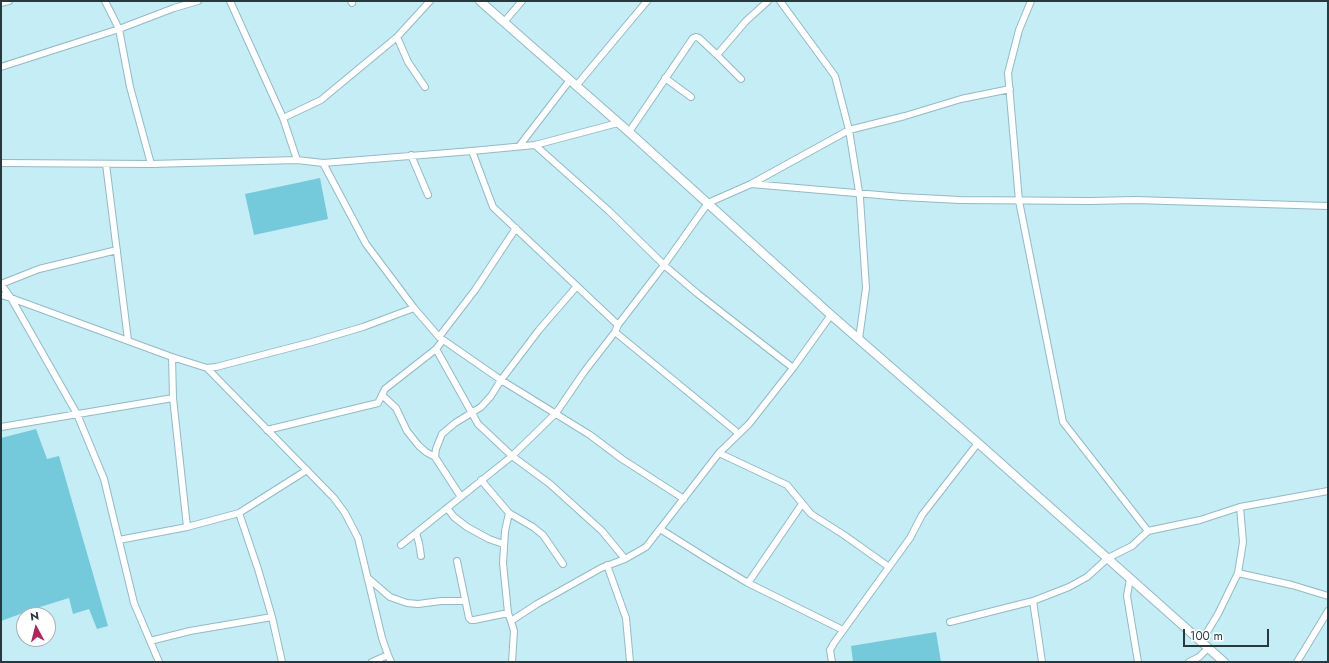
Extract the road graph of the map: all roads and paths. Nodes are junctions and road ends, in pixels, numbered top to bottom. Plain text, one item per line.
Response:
1 (9, 1) edge
2 (105, 1) edge
3 (172, 1) edge
4 (198, 1) edge
5 (230, 1) edge
6 (430, 1) edge
7 (480, 1) edge
8 (522, 1) edge
9 (647, 1) edge
10 (768, 1) edge
11 (780, 1) edge
12 (1030, 1) edge
13 (1, 4) edge
14 (174, 8) junction
15 (504, 22) junction
16 (119, 29) junction
17 (397, 37) junction
18 (717, 55) junction
19 (1, 67) edge
20 (666, 78) junction
21 (741, 79) dead end
22 (573, 83) junction
23 (425, 87) dead end
24 (1010, 88) junction
25 (691, 97) dead end
26 (282, 118) junction
27 (618, 123) junction
28 (849, 130) junction
29 (629, 132) junction
30 (535, 144) junction
31 (520, 145) junction
32 (472, 151) junction
33 (410, 155) junction
34 (297, 160) junction
35 (1, 163) edge
36 (323, 163) junction
37 (106, 164) junction
38 (151, 164) junction
39 (751, 184) junction
40 (859, 193) junction
41 (428, 195) dead end
42 (1020, 201) junction
43 (708, 204) junction
44 (1328, 206) edge
45 (516, 228) junction
46 (117, 250) junction
47 (664, 265) junction
48 (1, 284) edge
49 (577, 286) junction
50 (1, 295) edge
51 (11, 298) junction
52 (414, 308) junction
53 (831, 315) junction
54 (618, 325) junction
55 (615, 332) junction
56 (441, 338) junction
57 (859, 339) junction
58 (128, 340) junction
59 (436, 349) junction
60 (172, 357) junction
61 (207, 368) junction
62 (793, 368) junction
63 (501, 380) junction
64 (382, 395) junction
65 (173, 398) junction
66 (556, 413) junction
67 (77, 414) junction
68 (472, 414) junction
69 (1, 427) edge
70 (268, 430) junction
71 (738, 434) junction
72 (978, 443) junction
73 (719, 453) junction
74 (512, 456) junction
75 (436, 457) junction
76 (307, 470) junction
77 (481, 480) junction
78 (1328, 491) edge
79 (461, 497) junction
80 (684, 499) junction
81 (802, 504) junction
82 (1240, 507) junction
83 (447, 508) junction
84 (239, 513) junction
85 (509, 513) junction
86 (187, 527) junction
87 (660, 529) junction
88 (1148, 532) junction
89 (416, 533) junction
90 (119, 540) junction
91 (504, 544) junction
92 (401, 545) dead end
93 (421, 556) dead end
94 (1108, 558) junction
95 (625, 559) junction
96 (457, 562) dead end
97 (563, 564) dead end
98 (607, 565) junction
99 (889, 567) junction
100 (1238, 572) junction
101 (368, 578) junction
102 (1130, 579) junction
103 (748, 583) junction
104 (1328, 596) edge
105 (465, 601) junction
106 (1033, 601) junction
107 (1328, 611) edge
108 (508, 612) junction
109 (272, 617) junction
110 (511, 621) junction
111 (950, 622) dead end
112 (843, 630) junction
113 (150, 641) junction
114 (1201, 642) junction
115 (1208, 648) junction
116 (388, 655) junction
117 (159, 662) edge
118 (282, 662) edge
119 (372, 662) edge
120 (391, 662) edge
121 (512, 662) edge
122 (630, 662) edge
123 (832, 662) edge
124 (1042, 662) edge
125 (1138, 662) edge
126 (1189, 662) edge
127 (1224, 662) edge
128 (1297, 662) edge

1 - 13 street
2 - 16 street
3 - 14 street
4 - 14 street
5 - 26 street
6 - 17 street
7 - 15 main road
8 - 15 street
9 - 22 street
10 - 18 street
11 - 28 street
12 - 24 street
14 - 16 street
15 - 22 main road
16 - 19 street
16 - 38 street
17 - 23 street
17 - 26 street
18 - 20 street
18 - 21 street
20 - 25 street
20 - 29 street
22 - 27 main road
22 - 31 street
24 - 28 street
24 - 42 street
26 - 34 street
27 - 29 main road
27 - 30 street
28 - 39 street
28 - 40 street
29 - 43 main road
30 - 31 street
30 - 47 street
31 - 32 street
32 - 33 street
32 - 45 street
33 - 36 street
33 - 41 street
34 - 36 street
34 - 38 street
35 - 37 street
36 - 52 street
37 - 38 street
37 - 46 street
39 - 40 street
39 - 43 street
40 - 42 street
40 - 57 street
42 - 44 street
42 - 88 street
43 - 47 street
43 - 53 main road
45 - 49 street
45 - 56 street
46 - 48 street
46 - 58 street
47 - 54 street
47 - 62 street
48 - 51 street
49 - 54 street
49 - 63 street
50 - 51 street
51 - 58 street
51 - 67 street
52 - 56 street
52 - 61 street
53 - 57 main road
53 - 62 street
54 - 55 street
55 - 66 street
55 - 71 street
56 - 59 street
56 - 63 street
57 - 72 main road
58 - 60 street
59 - 64 street
59 - 68 street
60 - 61 street
60 - 65 street
61 - 70 street
62 - 71 street
63 - 66 street
63 - 68 street
64 - 70 street
64 - 75 street
65 - 67 street
65 - 86 street
66 - 74 street
66 - 80 street
67 - 69 street
67 - 90 street
68 - 74 street
68 - 75 street
70 - 76 street
71 - 73 street
72 - 94 main road
72 - 99 street
73 - 80 street
73 - 81 street
74 - 77 street
74 - 95 street
75 - 79 street
76 - 84 street
76 - 101 street
77 - 79 street
77 - 85 street
78 - 82 street
79 - 83 street
80 - 87 street
81 - 99 street
81 - 103 street
82 - 88 street
82 - 100 street
83 - 89 street
83 - 91 street
84 - 86 street
84 - 109 street
85 - 91 street
85 - 97 street
86 - 90 street
87 - 95 street
87 - 103 street
88 - 94 street
89 - 92 street
89 - 93 street
90 - 113 street
91 - 108 street
94 - 102 main road
94 - 106 street
95 - 98 street
96 - 105 street
98 - 110 street
98 - 122 street
99 - 112 street
100 - 104 street
100 - 114 street
101 - 105 street
101 - 116 street
102 - 114 main road
102 - 125 street
103 - 112 street
105 - 108 street
106 - 111 street
106 - 124 street
107 - 128 street
108 - 110 street
109 - 113 street
109 - 118 street
110 - 121 street
112 - 123 street
113 - 117 street
114 - 115 main road
115 - 126 street
115 - 127 main road
116 - 119 street
116 - 120 street

